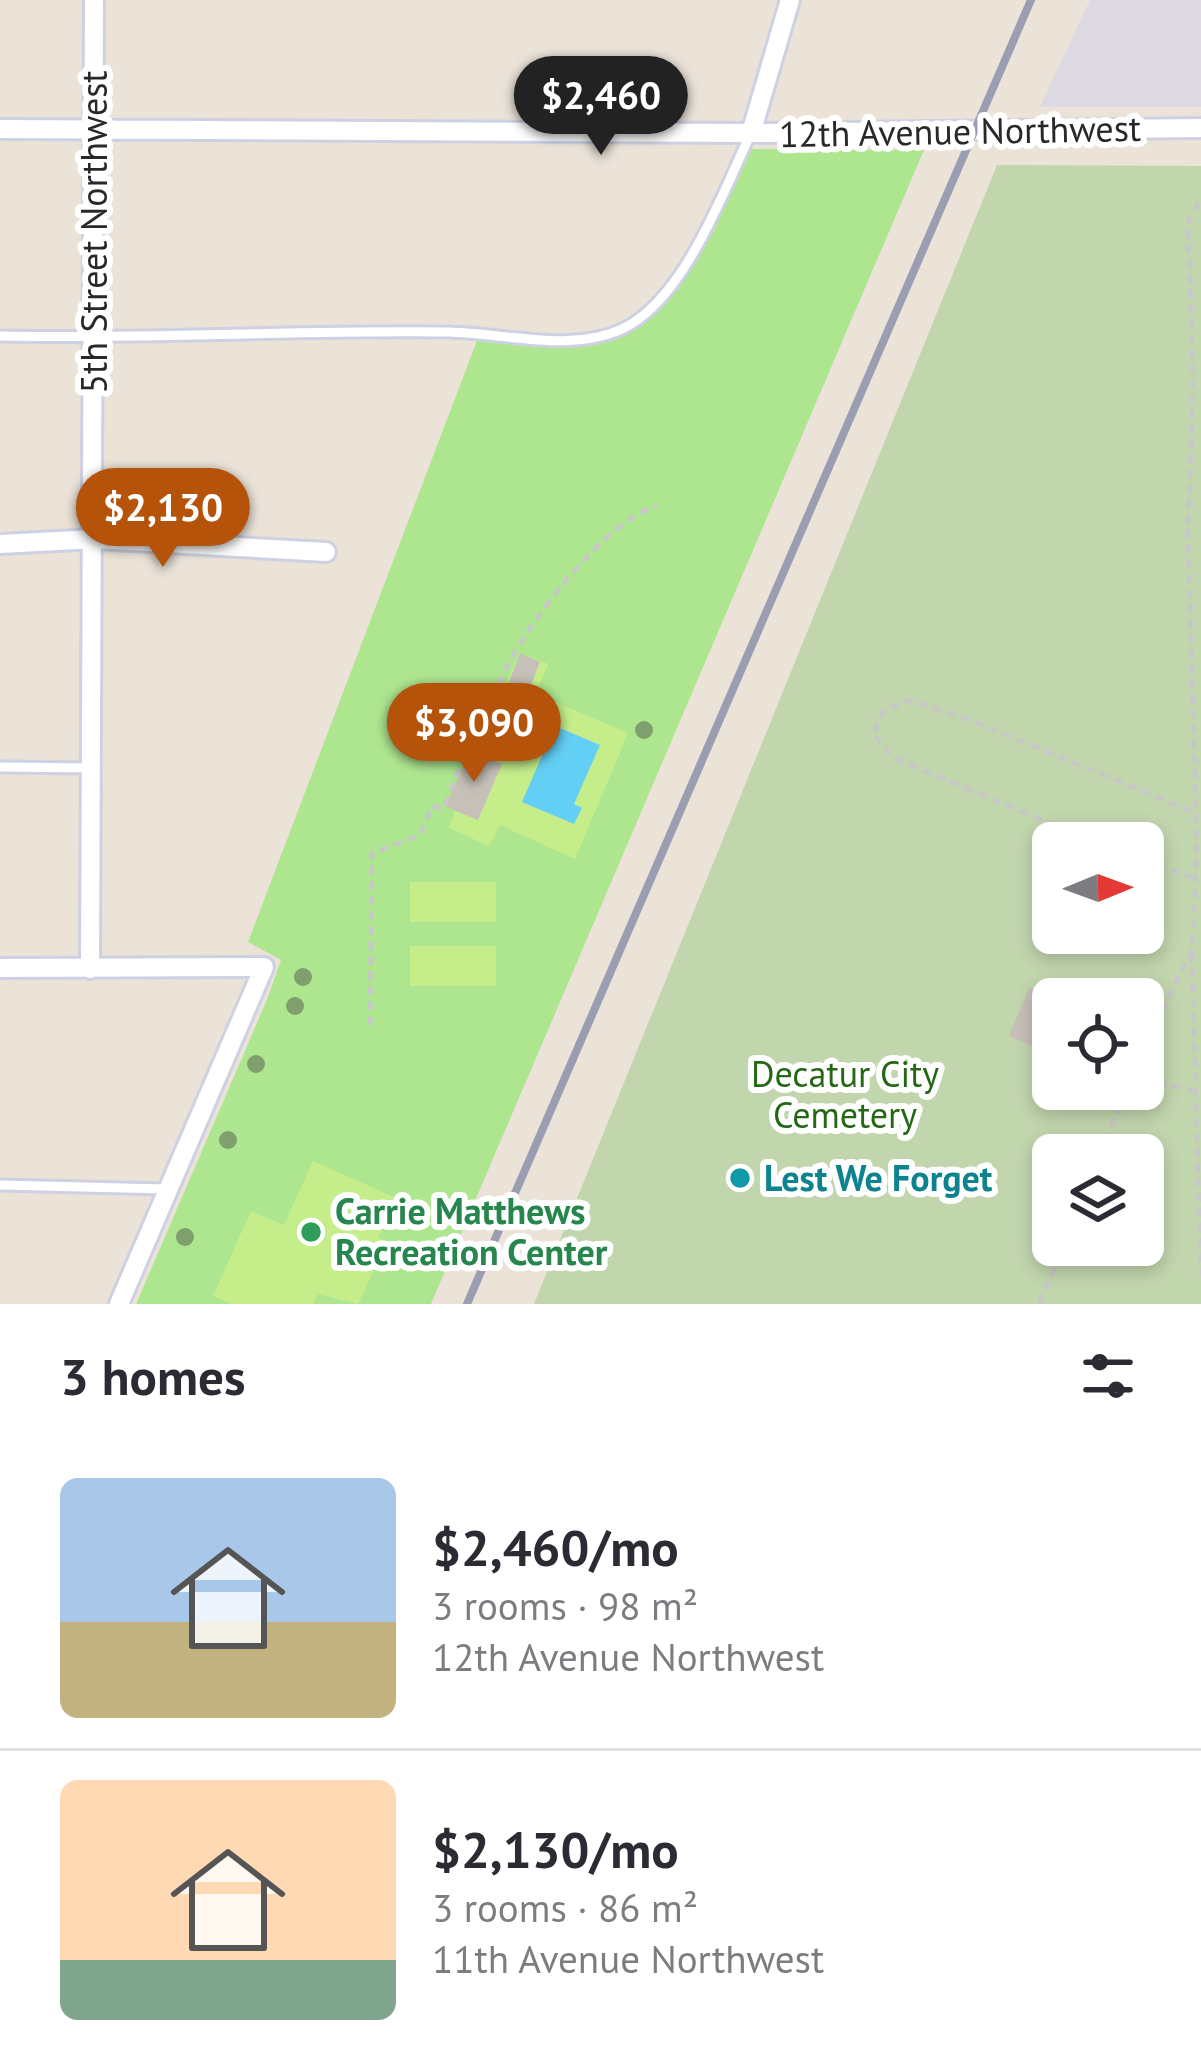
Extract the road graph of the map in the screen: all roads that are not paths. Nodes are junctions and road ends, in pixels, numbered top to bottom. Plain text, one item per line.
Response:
1 (94, 0) edge
2 (790, 0) edge
3 (1201, 128) edge
4 (0, 129) edge
5 (95, 130) junction
6 (751, 133) junction
7 (0, 336) edge
8 (94, 338) junction
9 (95, 539) junction
10 (0, 544) edge
11 (326, 552) dead end
12 (0, 766) edge
13 (94, 768) junction
14 (0, 968) edge
15 (91, 969) junction
16 (0, 1185) edge
17 (165, 1189) junction
18 (119, 1304) edge

1 - 5 street, 5th Street Northwest
2 - 6 street
3 - 6 street, 12th Avenue Northwest
4 - 5 street, 12th Avenue Northwest
5 - 6 street, 12th Avenue Northwest
5 - 8 street, 5th Street Northwest
6 - 8 lane
7 - 8 lane
8 - 9 street, 5th Street Northwest
9 - 10 street
9 - 11 street
9 - 13 street, 5th Street Northwest
12 - 13 lane
13 - 15 street, 5th Street Northwest
14 - 15 street
15 - 17 street
16 - 17 lane
17 - 18 street

